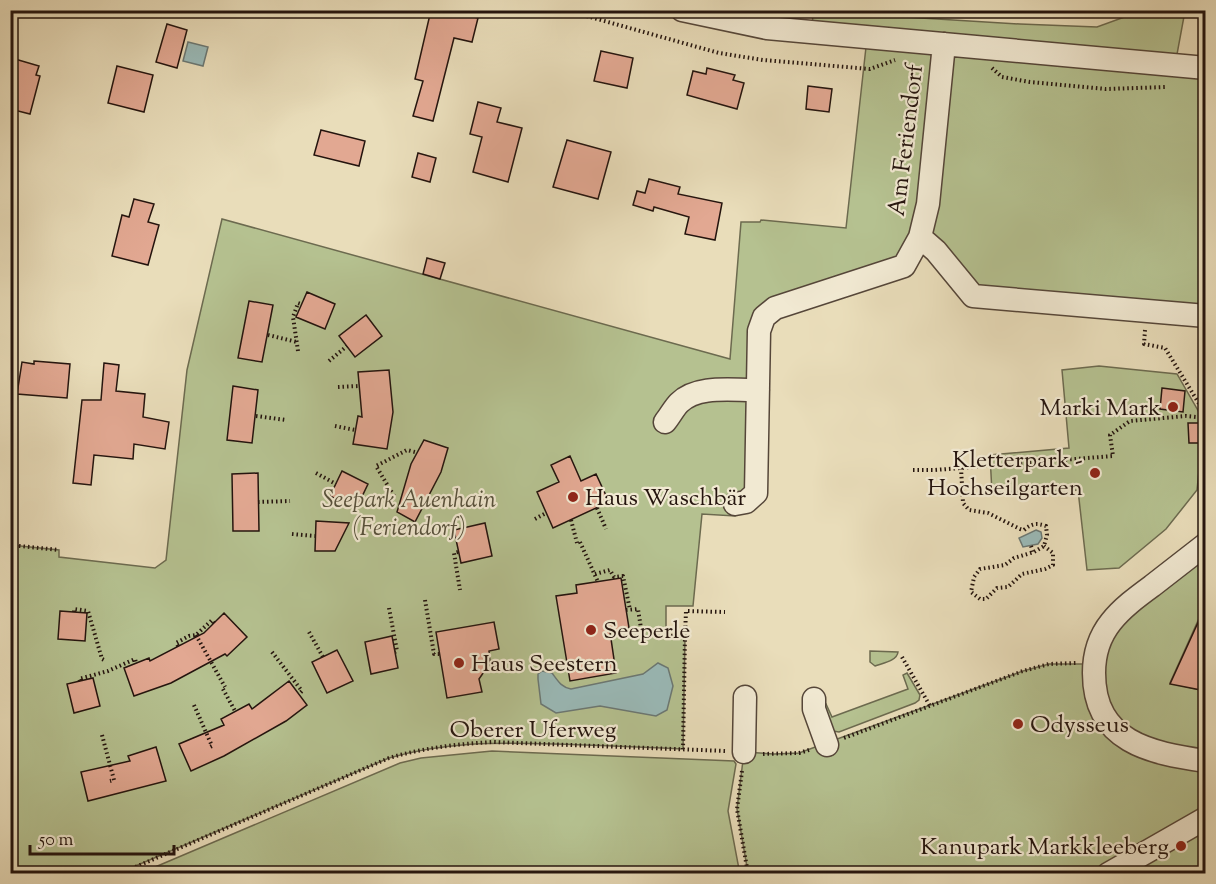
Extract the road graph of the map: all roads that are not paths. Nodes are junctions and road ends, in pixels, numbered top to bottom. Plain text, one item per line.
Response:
1 (682, 10) edge
2 (944, 44) junction
3 (1206, 68) edge
4 (920, 237) junction
5 (1206, 316) edge
6 (758, 390) junction
7 (665, 422) dead end
8 (735, 504) dead end
9 (1206, 544) edge
10 (746, 698) dead end
11 (814, 699) dead end
12 (827, 745) road end
13 (744, 752) road end
14 (1206, 761) edge
15 (1206, 818) edge
16 (1108, 873) edge

1 - 2 street
2 - 3 street
2 - 4 street, Am Feriendorf
4 - 5 street
4 - 6 street, Am Feriendorf
6 - 7 street
6 - 8 street, Am Feriendorf
9 - 14 street
10 - 13 street
11 - 12 street
15 - 16 street

